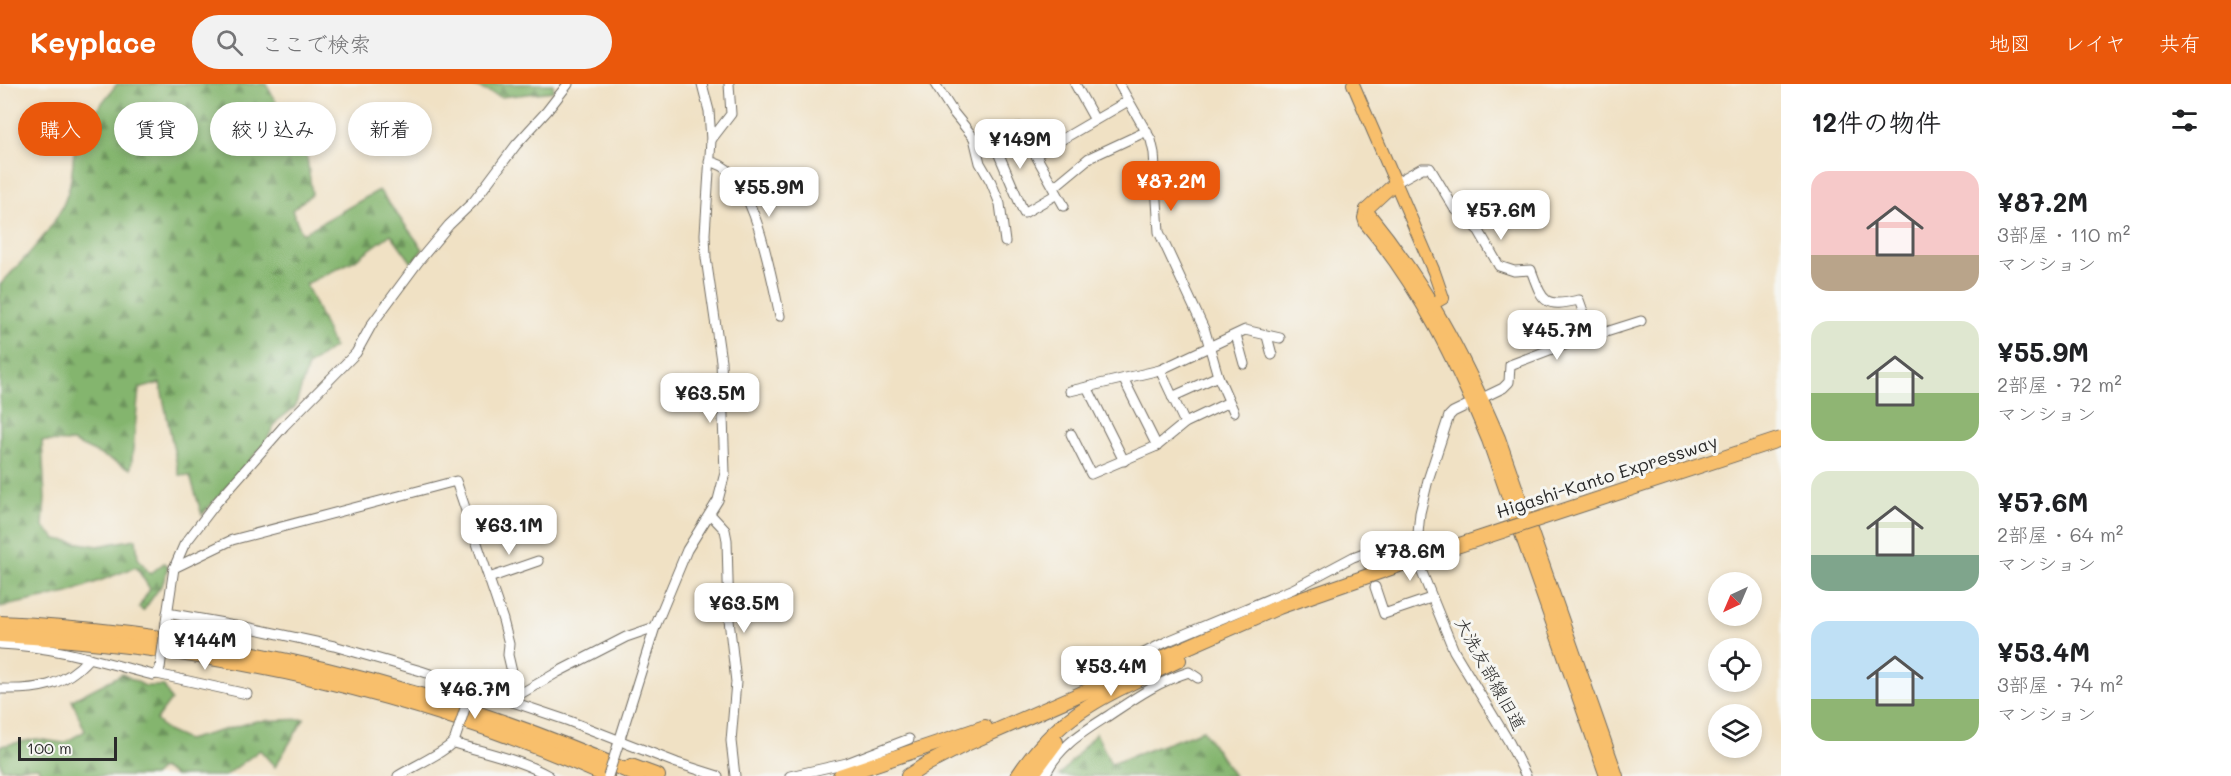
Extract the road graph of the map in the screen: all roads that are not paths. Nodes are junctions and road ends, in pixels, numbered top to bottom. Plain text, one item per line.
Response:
1 (568, 84) edge
2 (702, 84) edge
3 (729, 84) edge
4 (935, 84) edge
5 (1075, 84) edge
6 (1119, 84) edge
7 (1353, 84) edge
8 (1128, 101) junction
9 (1095, 120) junction
10 (1147, 131) junction
11 (711, 140) junction
12 (1037, 154) junction
13 (709, 162) junction
14 (1395, 183) junction
15 (1056, 190) junction
16 (1064, 206) dead end
17 (1366, 210) junction
18 (1005, 242) dead end
19 (1434, 303) junction
20 (780, 316) dead end
21 (1641, 321) dead end
22 (1236, 335) junction
23 (1267, 336) junction
24 (1592, 336) junction
25 (1280, 338) dead end
26 (1209, 348) junction
27 (1272, 355) dead end
28 (1244, 364) dead end
29 (1160, 370) junction
30 (1218, 376) junction
31 (1124, 380) junction
32 (1087, 387) junction
33 (1070, 391) dead end
34 (1172, 397) junction
35 (1477, 400) junction
36 (1229, 402) junction
37 (1234, 412) dead end
38 (1185, 423) junction
39 (1071, 434) dead end
40 (1781, 439) edge
41 (1157, 446) junction
42 (1124, 461) junction
43 (711, 514) junction
44 (1418, 544) junction
45 (538, 561) dead end
46 (174, 568) junction
47 (489, 578) junction
48 (1375, 587) tunnel mouth
49 (1431, 598) junction
50 (167, 618) junction
51 (0, 623) edge
52 (655, 627) junction
53 (0, 634) edge
54 (0, 644) edge
55 (89, 658) junction
56 (1149, 669) junction
57 (159, 671) junction
58 (1083, 673) dead end
59 (1198, 678) dead end
60 (0, 689) edge
61 (470, 691) junction
62 (520, 693) junction
63 (247, 694) dead end
64 (511, 701) junction
65 (474, 724) junction
66 (507, 724) junction
67 (909, 739) dead end
68 (454, 741) junction
69 (619, 742) junction
70 (398, 776) edge
71 (549, 776) edge
72 (591, 776) edge
73 (607, 776) edge
74 (639, 776) edge
75 (658, 776) edge
76 (718, 776) edge
77 (735, 776) edge
78 (790, 776) edge
79 (840, 776) edge
80 (908, 776) edge
81 (1018, 776) edge
82 (1031, 776) edge
83 (1045, 776) edge
84 (1526, 776) edge
85 (1606, 776) edge
86 (1617, 776) edge

1 - 46 street
2 - 11 street
3 - 11 street
4 - 18 street
5 - 9 street
6 - 8 street
7 - 14 main road
8 - 9 street
8 - 10 street
9 - 12 street
10 - 15 street
10 - 26 street
11 - 13 street
12 - 15 street
12 - 15 street
13 - 20 street
13 - 43 street
14 - 17 main road
14 - 19 main road
14 - 24 street
15 - 16 street
17 - 19 main road
17 - 35 main road
19 - 35 main road
21 - 24 street
22 - 23 street
22 - 26 street
22 - 28 street
23 - 25 street
23 - 27 street
24 - 35 street, 大洗友部線旧道
26 - 29 street
26 - 30 street
29 - 31 street
29 - 34 street
30 - 34 street
30 - 36 street
31 - 32 street
31 - 41 street
32 - 33 street
32 - 42 street
34 - 38 street
35 - 44 street, 大洗友部線旧道
35 - 85 main road
35 - 86 main road
36 - 37 street
36 - 38 street
38 - 41 street
39 - 42 street
40 - 56 highway, Higashi-Kanto Expressway, bridge
41 - 42 street
43 - 52 street
43 - 77 street
44 - 49 street, 大洗友部線旧道
44 - 58 street
45 - 47 street
46 - 47 street
46 - 50 street
47 - 62 street
48 - 49 street
49 - 84 street, 大洗友部線旧道
50 - 57 street, bridge
50 - 61 street
51 - 66 highway
52 - 62 street
52 - 69 street
53 - 65 highway
54 - 55 street
55 - 57 street
55 - 60 street
56 - 79 highway
56 - 80 highway
56 - 81 highway
56 - 82 highway
57 - 63 street
59 - 83 street
61 - 64 street
61 - 68 street, bridge
62 - 64 street
64 - 69 street
65 - 72 highway
65 - 73 highway
66 - 74 highway
66 - 75 highway
67 - 78 street
68 - 70 street
68 - 71 street
69 - 73 street, bridge
69 - 76 street

